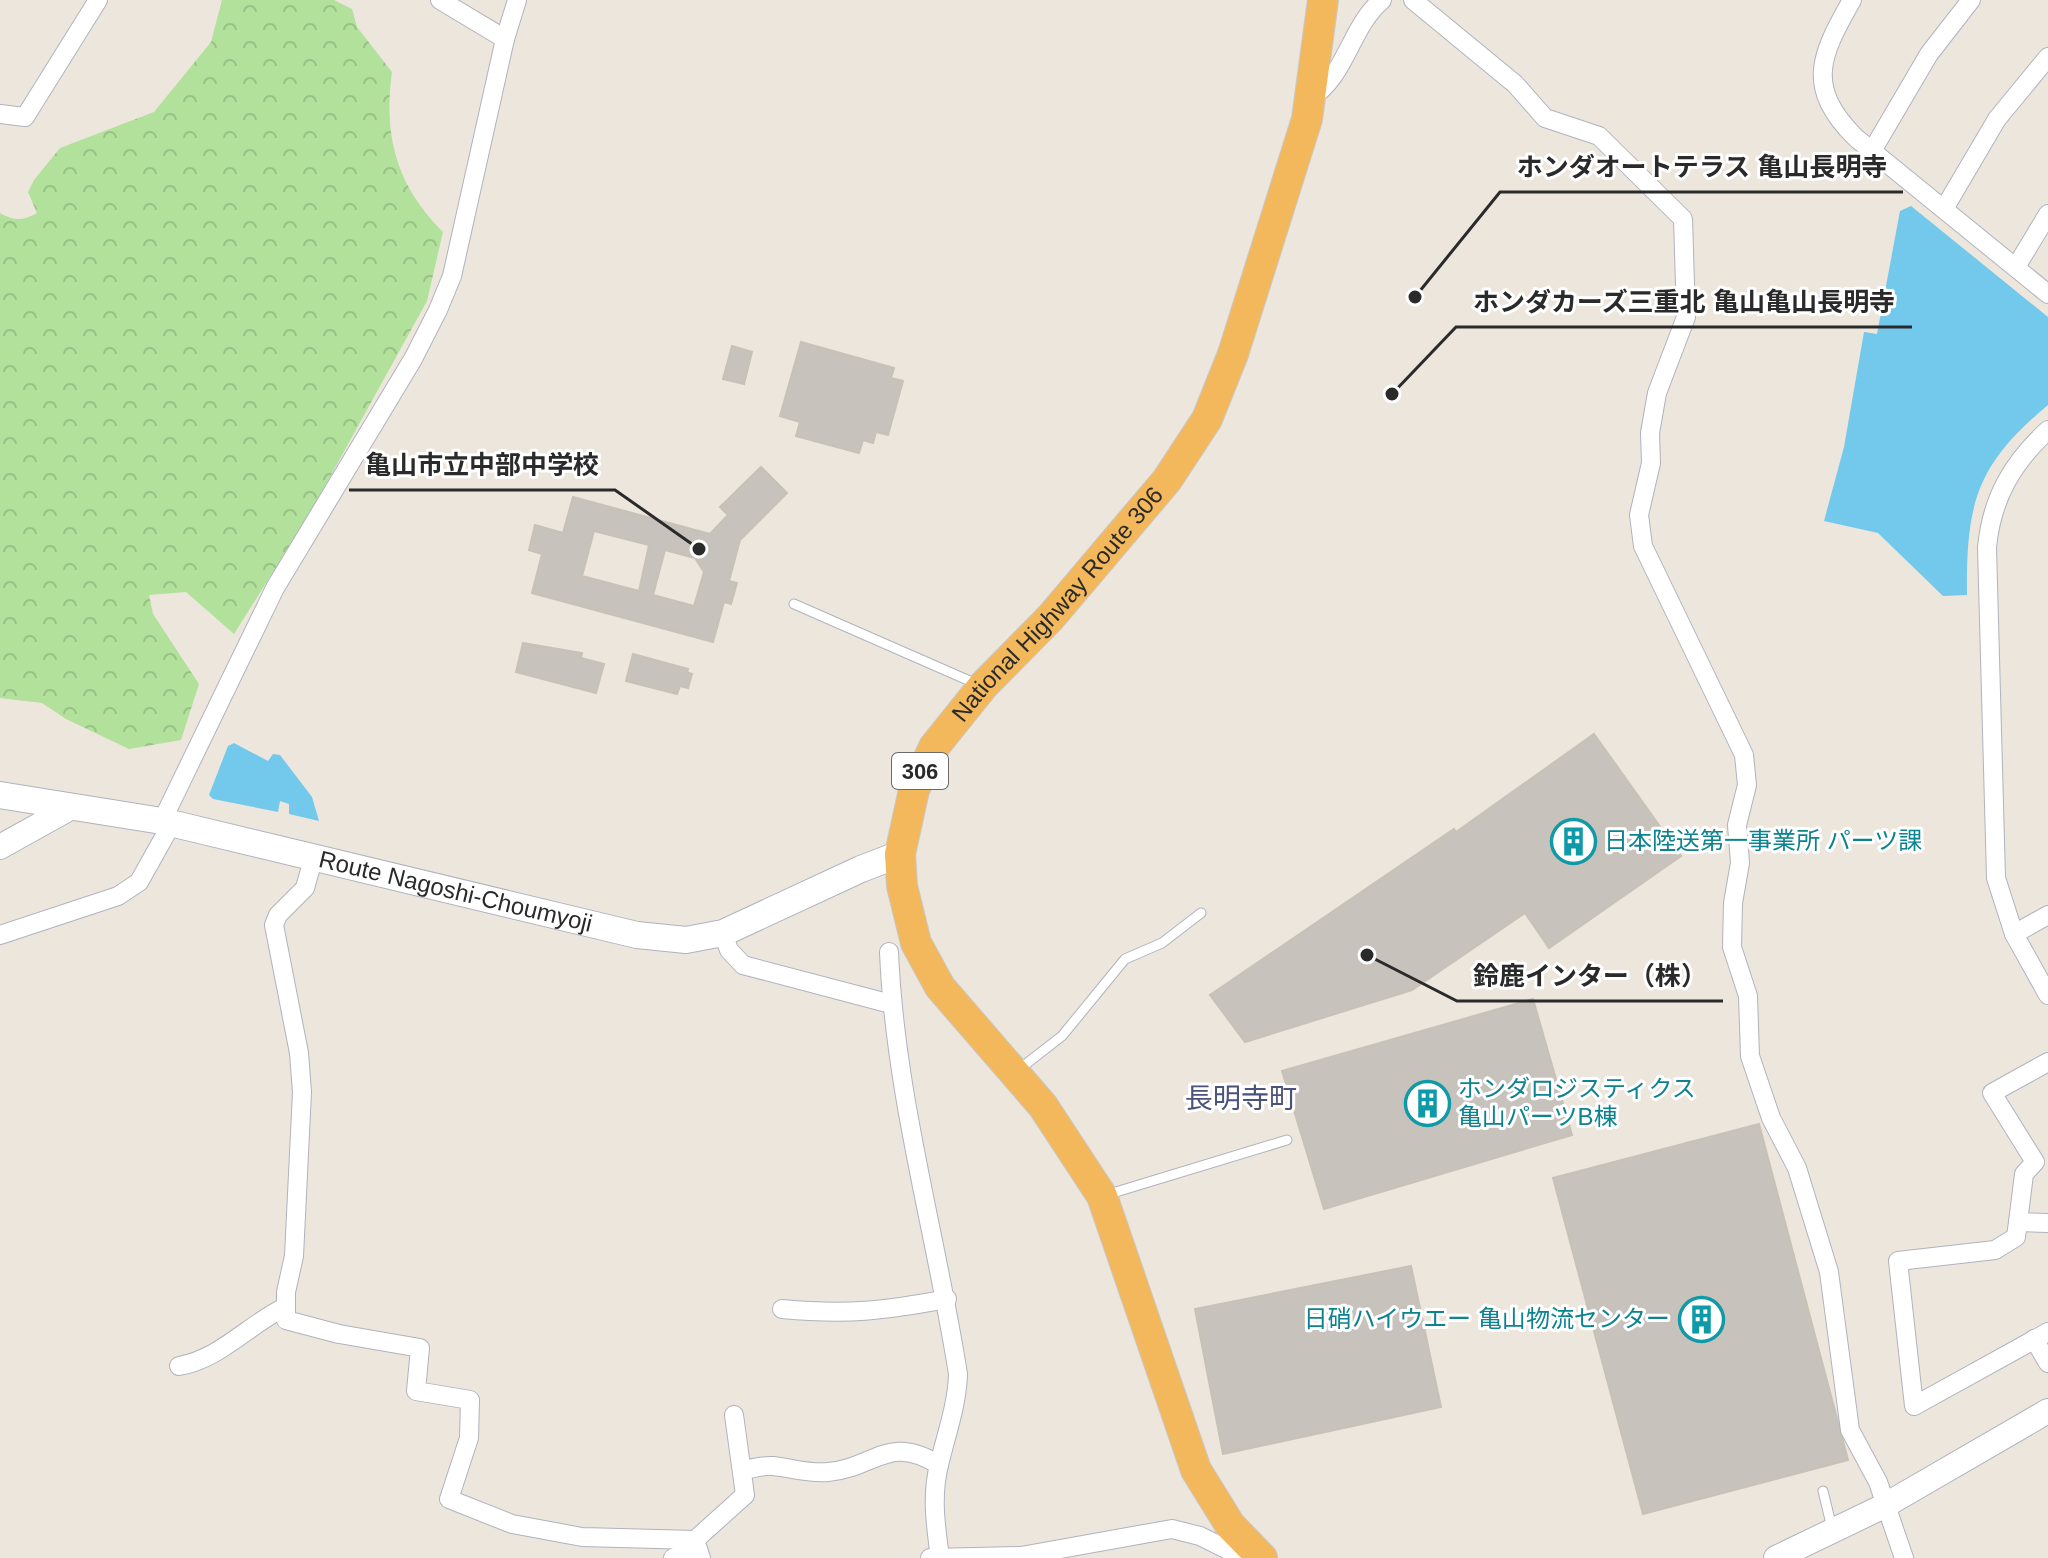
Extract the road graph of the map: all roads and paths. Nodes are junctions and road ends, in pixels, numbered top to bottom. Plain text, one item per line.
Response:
1 (98, 0) edge
2 (440, 0) edge
3 (517, 0) edge
4 (1323, 0) edge
5 (1382, 0) edge
6 (1413, 0) edge
7 (1852, 0) edge
8 (1971, 0) edge
9 (505, 39) junction
10 (2048, 57) edge
11 (1310, 98) junction
12 (0, 114) edge
13 (1872, 151) junction
14 (1944, 209) junction
15 (2048, 214) edge
16 (2016, 267) junction
17 (2048, 294) edge
18 (2048, 430) edge
19 (794, 604) dead end
20 (983, 686) junction
21 (0, 795) edge
22 (70, 808) junction
23 (167, 822) junction
24 (0, 847) edge
25 (900, 854) junction
26 (314, 856) junction
27 (1201, 913) dead end
28 (2048, 915) edge
29 (723, 933) junction
30 (2014, 934) junction
31 (0, 935) edge
32 (889, 952) dead end
33 (2048, 994) edge
34 (891, 1004) junction
35 (2048, 1062) edge
36 (1014, 1072) junction
37 (1287, 1140) dead end
38 (1102, 1196) junction
39 (2018, 1222) junction
40 (2048, 1223) edge
41 (947, 1299) junction
42 (285, 1307) junction
43 (782, 1309) dead end
44 (2041, 1336) edge
45 (2048, 1363) edge
46 (179, 1366) dead end
47 (2048, 1411) edge
48 (734, 1415) dead end
49 (939, 1465) junction
50 (742, 1470) junction
51 (1823, 1491) dead end
52 (1884, 1506) junction
53 (1833, 1531) junction
54 (697, 1549) edge
55 (1256, 1553) edge
56 (936, 1557) edge
57 (673, 1558) edge
58 (1776, 1558) edge
59 (1904, 1558) edge

1 - 12 street
2 - 9 street
3 - 9 street
4 - 11 highway, National Highway Route 306 / 306
5 - 11 street
6 - 52 street
7 - 13 street
8 - 13 street
9 - 23 street
10 - 14 street
11 - 20 highway, National Highway Route 306 / 306
13 - 14 street
14 - 16 street
15 - 16 street
16 - 17 street
18 - 30 street
19 - 20 lane
20 - 25 highway, National Highway Route 306 / 306
21 - 22 main road, Route Nagoshi-Choumyoji
22 - 23 main road, Route Nagoshi-Choumyoji
22 - 24 street
23 - 26 main road, Route Nagoshi-Choumyoji
23 - 31 street
25 - 29 main road, Route Nagoshi-Choumyoji
25 - 36 highway, National Highway Route 306 / 306
26 - 29 main road, Route Nagoshi-Choumyoji
26 - 42 street
27 - 36 lane
28 - 30 street
29 - 34 street
30 - 33 street
32 - 34 street
34 - 41 street
35 - 39 street
36 - 38 highway, National Highway Route 306 / 306
37 - 38 lane
38 - 55 highway, National Highway Route 306 / 306
39 - 40 street
39 - 44 street
41 - 43 street
41 - 49 street
42 - 46 street
42 - 54 street
44 - 45 street
47 - 52 street
48 - 50 street
49 - 50 street
49 - 56 street
50 - 54 street
51 - 53 lane
52 - 53 street
52 - 59 street
53 - 58 street
54 - 57 street
55 - 56 street

